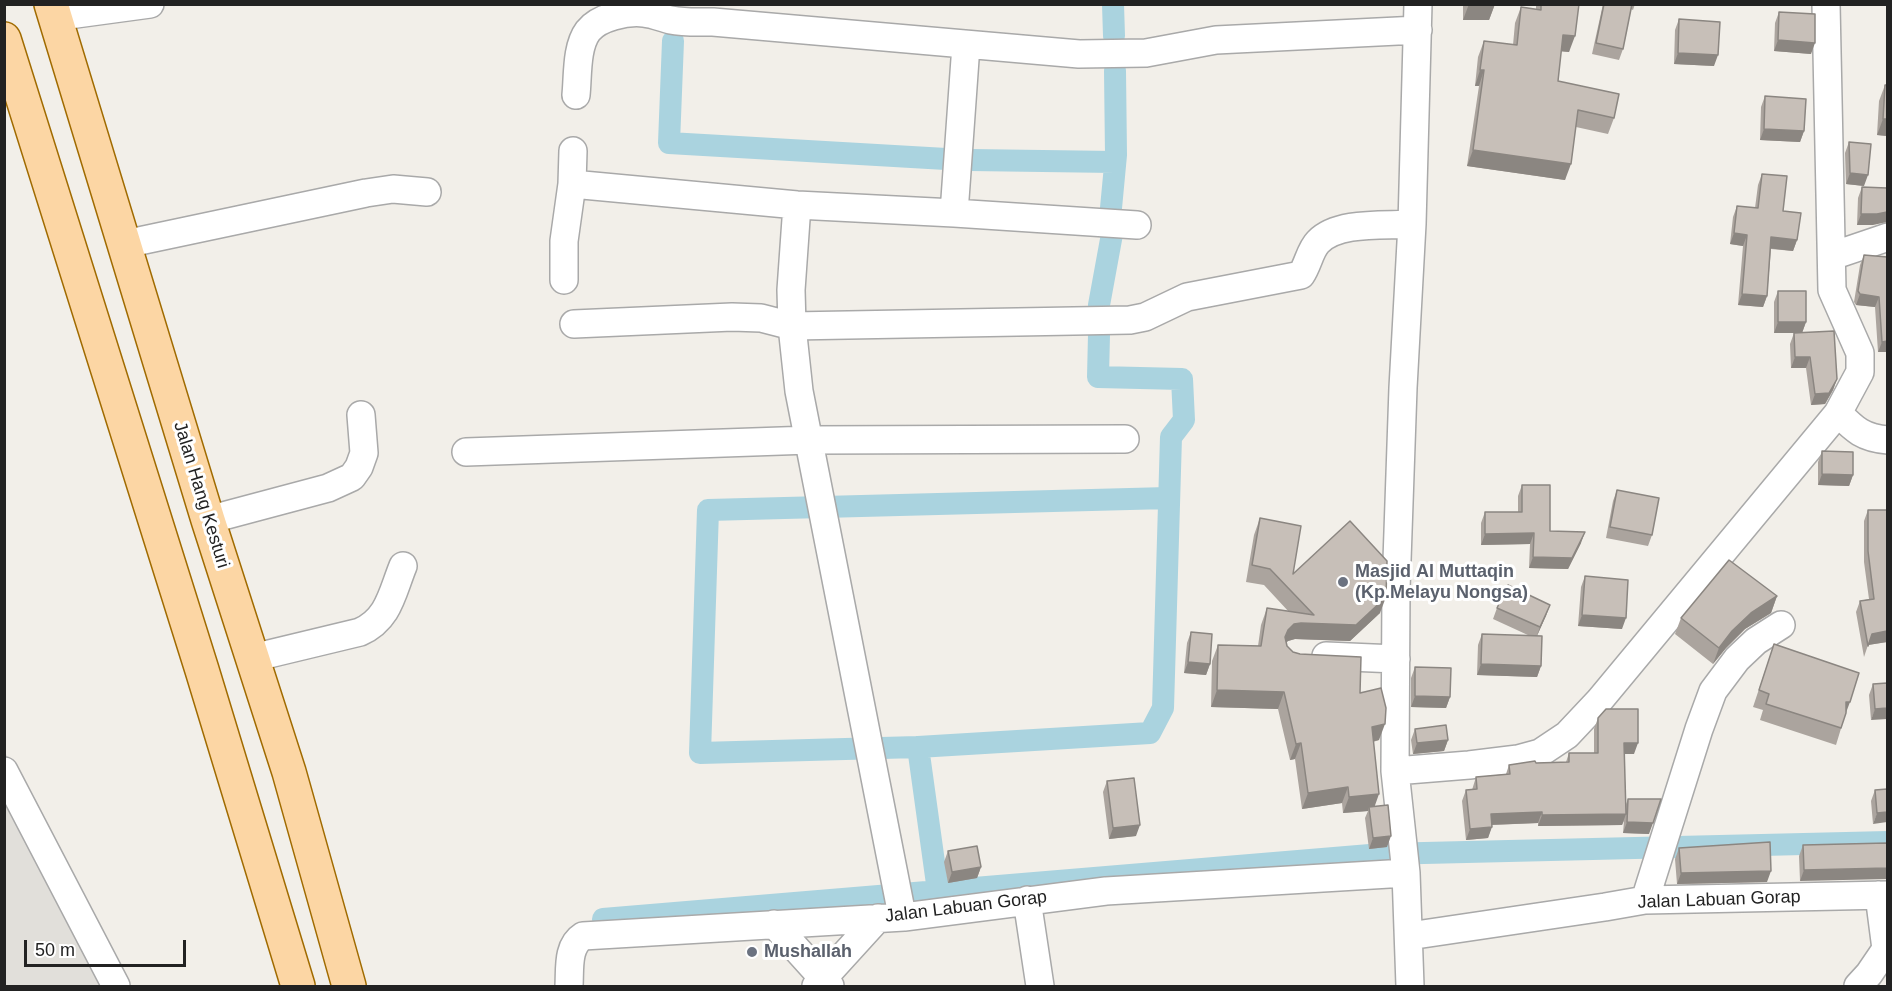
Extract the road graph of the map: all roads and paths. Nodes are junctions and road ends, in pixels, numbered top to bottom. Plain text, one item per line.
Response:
1 (150, 4) edge
2 (1827, 4) edge
3 (52, 11) edge
4 (1418, 17) edge
5 (4, 39) edge
6 (966, 45) junction
7 (576, 95) dead end
8 (573, 151) dead end
9 (572, 184) junction
10 (427, 192) dead end
11 (797, 205) junction
12 (954, 213) junction
13 (1412, 224) junction
14 (1137, 225) dead end
15 (1887, 237) edge
16 (125, 244) junction
17 (1832, 256) junction
18 (564, 280) dead end
19 (574, 324) dead end
20 (792, 326) junction
21 (1838, 413) junction
22 (361, 416) dead end
23 (1125, 439) dead end
24 (810, 440) junction
25 (1887, 440) edge
26 (466, 452) dead end
27 (208, 520) junction
28 (403, 566) dead end
29 (1781, 625) dead end
30 (1306, 655) edge
31 (252, 658) junction
32 (1396, 659) junction
33 (4, 771) edge
34 (1395, 771) junction
35 (1405, 868) junction
36 (1883, 895) edge
37 (1027, 900) junction
38 (1645, 900) junction
39 (894, 905) junction
40 (774, 924) junction
41 (1409, 936) junction
42 (1887, 950) edge
43 (823, 984) edge
44 (116, 987) edge
45 (298, 987) edge
46 (349, 987) edge
47 (568, 987) edge
48 (1040, 987) edge
49 (1410, 987) edge
50 (1858, 987) edge

1 - 3 street
2 - 17 street
3 - 16 main road, Jalan Hang Kesturi
4 - 6 street
4 - 13 street
5 - 45 main road
6 - 7 street
6 - 12 street
8 - 9 street
9 - 11 street
9 - 18 street
10 - 16 street
11 - 12 street
11 - 20 street
12 - 14 street
13 - 20 street
13 - 32 street
15 - 17 street
16 - 27 main road, Jalan Hang Kesturi
17 - 21 street
19 - 20 street
20 - 24 street
21 - 25 street
21 - 34 street
22 - 27 street
23 - 24 street
24 - 26 street
24 - 39 street
27 - 31 main road, Jalan Hang Kesturi
28 - 31 street
29 - 38 street
30 - 32 street
31 - 46 main road, Jalan Hang Kesturi
32 - 34 street
33 - 44 street
34 - 35 street
35 - 37 street, Jalan Labuan Gorap
35 - 41 street
36 - 38 street, Jalan Labuan Gorap
36 - 42 street
37 - 39 street, Jalan Labuan Gorap
37 - 48 street
38 - 41 street, Jalan Labuan Gorap
39 - 40 street, Jalan Labuan Gorap
39 - 43 street
40 - 43 street
40 - 47 street, Jalan Labuan Gorap
41 - 49 street
42 - 50 street

